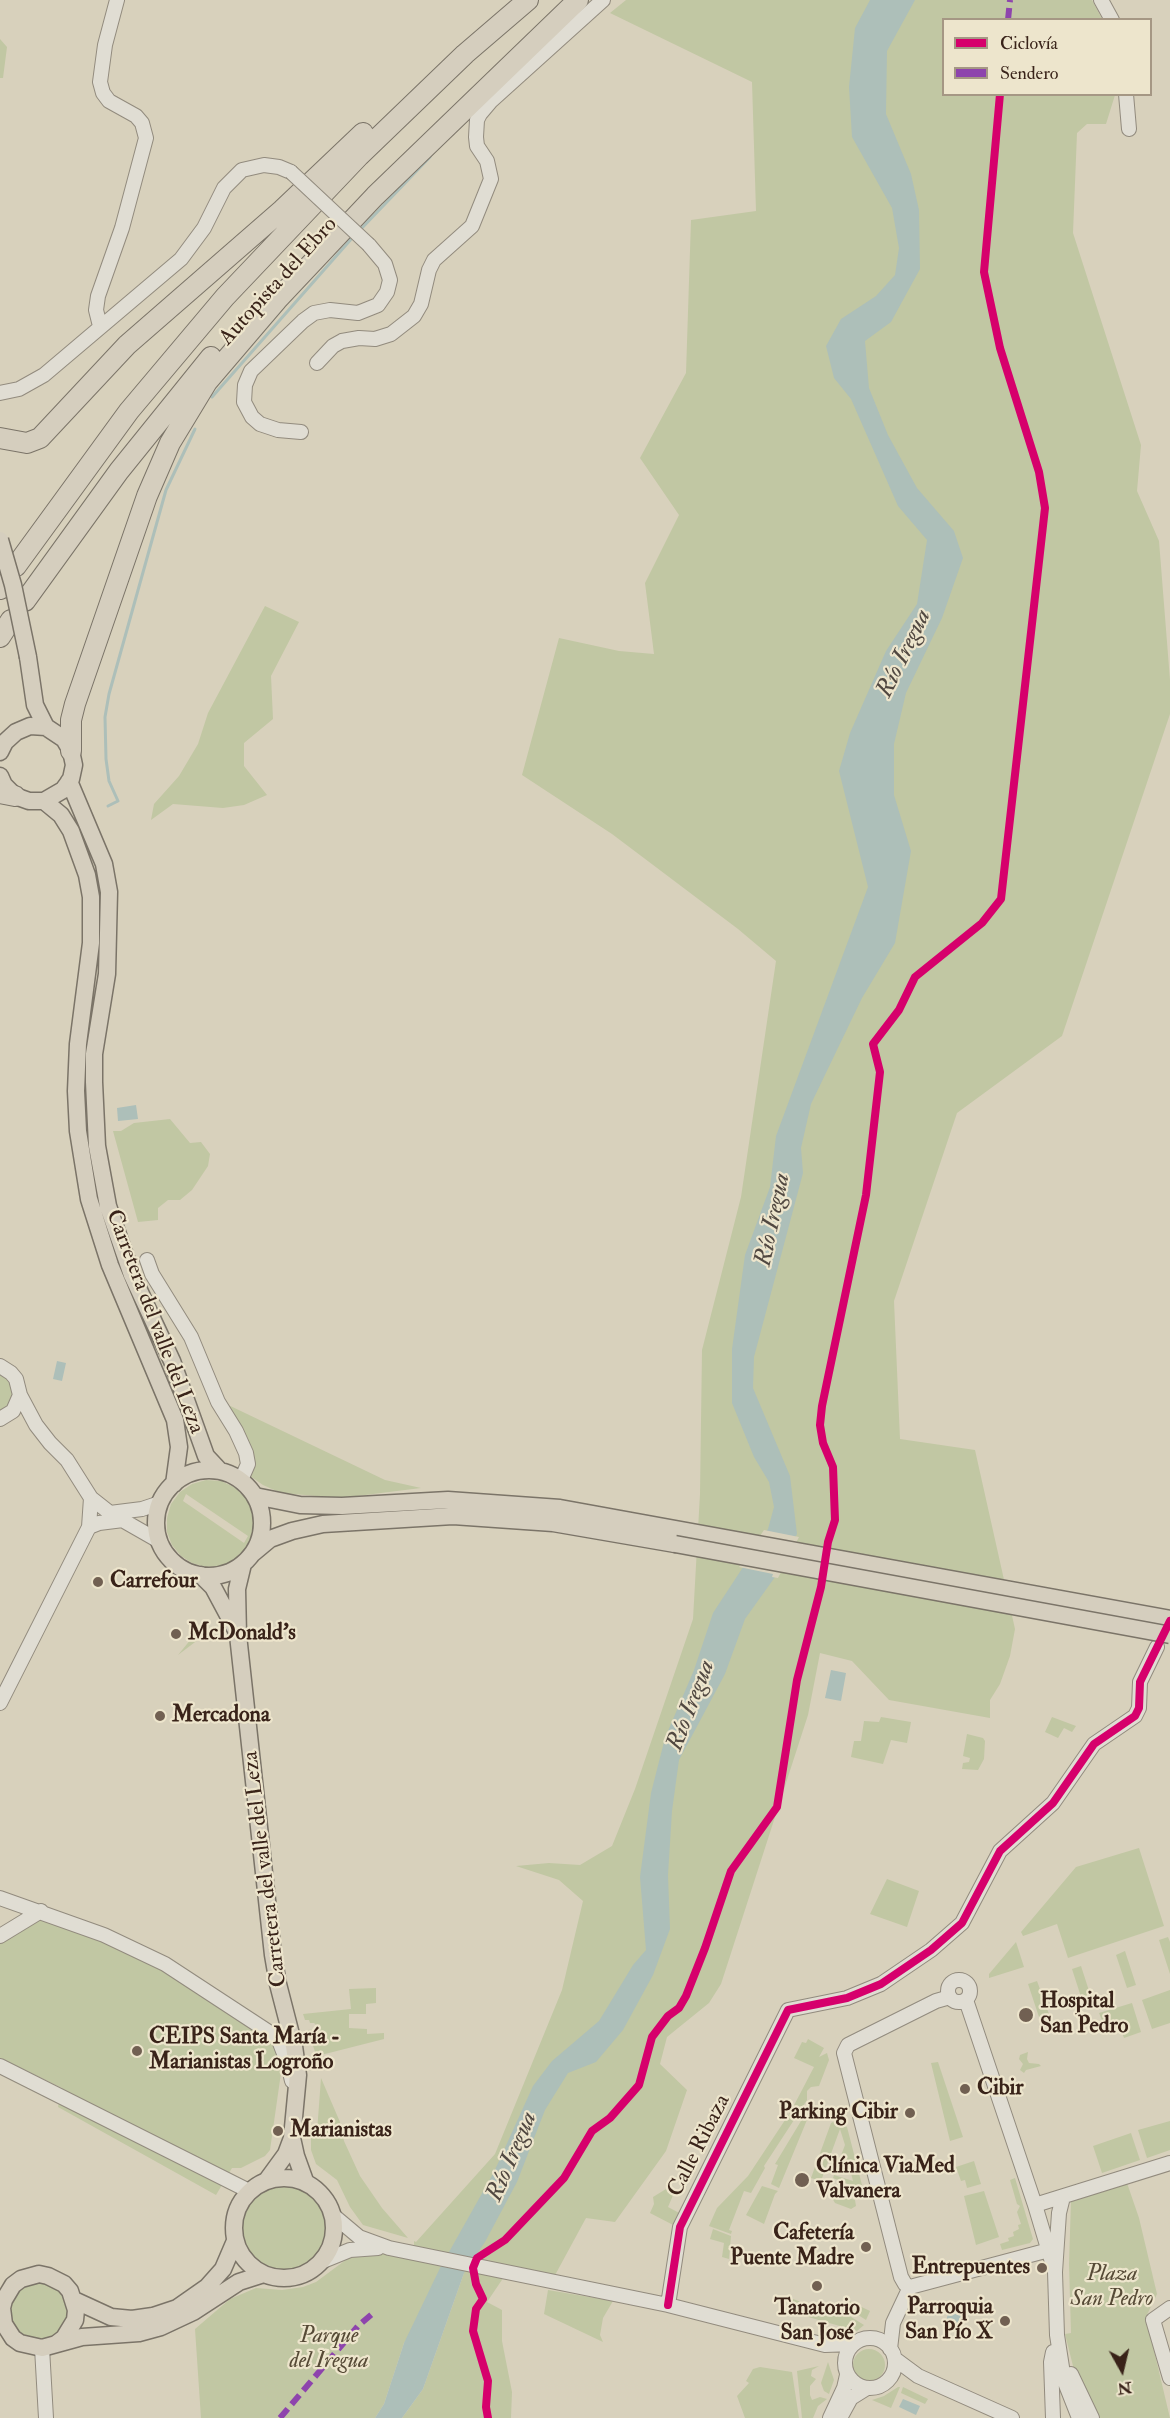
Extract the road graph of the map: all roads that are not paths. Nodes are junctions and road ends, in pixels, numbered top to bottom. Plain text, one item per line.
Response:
1 (117, 0) edge
2 (527, 0) edge
3 (572, 0) edge
4 (578, 0) edge
5 (603, 0) edge
6 (1101, 0) edge
7 (1111, 18) edge
8 (1126, 96) edge
9 (1130, 129) dead end
10 (100, 326) junction
11 (317, 363) dead end
12 (0, 393) edge
13 (301, 432) dead end
14 (0, 438) edge
15 (0, 540) edge
16 (16, 566) dead end
17 (25, 601) dead end
18 (11, 620) dead end
19 (0, 637) edge
20 (35, 705) junction
21 (27, 727) junction
22 (46, 727) junction
23 (72, 751) junction
24 (0, 752) edge
25 (0, 776) edge
26 (69, 782) junction
27 (8, 794) edge
28 (44, 801) junction
29 (147, 1260) dead end
30 (0, 1366) edge
31 (20, 1395) junction
32 (28, 1413) junction
33 (4, 1416) edge
34 (220, 1471) junction
35 (241, 1480) junction
36 (174, 1484) junction
37 (255, 1496) junction
38 (91, 1498) junction
39 (160, 1503) junction
40 (110, 1513) junction
41 (123, 1520) junction
42 (89, 1527) junction
43 (676, 1536) junction
44 (159, 1541) junction
45 (248, 1559) junction
46 (201, 1575) junction
47 (1170, 1619) edge
48 (238, 1635) junction
49 (1170, 1635) edge
50 (1156, 1649) dead end
51 (0, 1703) edge
52 (0, 1898) edge
53 (40, 1911) junction
54 (0, 1936) edge
55 (950, 1997) junction
56 (966, 2000) junction
57 (0, 2066) edge
58 (297, 2104) junction
59 (292, 2138) junction
60 (1170, 2163) edge
61 (267, 2180) junction
62 (305, 2181) junction
63 (249, 2191) junction
64 (1063, 2197) junction
65 (1035, 2205) junction
66 (334, 2216) junction
67 (1058, 2225) junction
68 (235, 2241) junction
69 (1053, 2246) junction
70 (389, 2248) junction
71 (323, 2261) junction
72 (264, 2274) junction
73 (910, 2287) junction
74 (4, 2294) edge
75 (74, 2300) junction
76 (668, 2305) junction
77 (1170, 2308) edge
78 (893, 2323) junction
79 (1056, 2335) junction
80 (875, 2339) junction
81 (0, 2341) edge
82 (20, 2343) junction
83 (853, 2344) junction
84 (825, 2345) junction
85 (49, 2346) junction
86 (892, 2354) junction
87 (846, 2368) junction
88 (918, 2376) junction
89 (891, 2377) junction
90 (1170, 2378) edge
91 (867, 2388) junction
92 (46, 2418) edge
93 (830, 2418) edge
94 (840, 2418) edge
95 (1012, 2418) edge
96 (1054, 2418) edge
97 (1080, 2418) edge
98 (1092, 2418) edge

1 - 10 street
2 - 14 highway
2 - 16 highway, Autopista del Ebro
3 - 17 highway, Autopista del Ebro
4 - 23 highway
5 - 11 street
6 - 7 street
8 - 9 street
10 - 12 street
10 - 13 street, bridge
15 - 20 main road, bridge
18 - 19 highway
20 - 21 main road
20 - 22 main road
21 - 22 main road
21 - 24 main road
22 - 23 main road
23 - 26 main road
25 - 27 main road
26 - 28 main road
26 - 34 main road, Carretera del valle del Leza
27 - 28 main road
28 - 36 main road, Carretera del valle del Leza
29 - 35 street
30 - 31 street
31 - 32 street
31 - 33 street
32 - 33 street
32 - 38 street
34 - 35 main road
34 - 36 main road
35 - 37 main road
36 - 39 main road
37 - 43 main road
37 - 45 main road
38 - 40 street
38 - 42 street
39 - 40 street
39 - 44 main road
40 - 41 street
41 - 42 street
41 - 44 street
42 - 51 street
43 - 45 main road
43 - 47 main road
43 - 49 main road, bridge
44 - 46 main road
45 - 46 main road
45 - 48 main road, Carretera del valle del Leza
46 - 48 main road, Carretera del valle del Leza
48 - 58 main road, Carretera del valle del Leza
50 - 76 street, Calle Ribaza
52 - 53 street
53 - 54 street
53 - 58 street
55 - 56 street
55 - 56 street
55 - 73 street
56 - 65 street
57 - 63 street
58 - 59 main road, Carretera del valle del Leza
59 - 61 main road, Carretera del valle del Leza
59 - 62 main road, Carretera del valle del Leza
60 - 64 street
61 - 62 main road
61 - 63 main road
62 - 66 main road
63 - 68 main road
64 - 65 street
64 - 67 street
65 - 67 street
65 - 69 street
66 - 70 street
66 - 71 main road
67 - 69 street
68 - 72 main road
68 - 75 main road
69 - 73 street
69 - 79 street
70 - 71 street
70 - 76 street
71 - 72 main road
72 - 85 main road
73 - 78 street
74 - 75 main road
74 - 82 main road
75 - 85 main road
76 - 84 street
77 - 90 street
78 - 80 street
78 - 86 street
79 - 96 street
79 - 97 street
79 - 98 street
80 - 83 street
80 - 86 street
81 - 82 main road
82 - 85 main road
83 - 84 street
83 - 87 street
84 - 87 street
85 - 92 street
86 - 88 street
86 - 89 street
87 - 91 street
87 - 93 street
88 - 89 street
88 - 95 street
89 - 91 street
91 - 94 street
96 - 97 street

